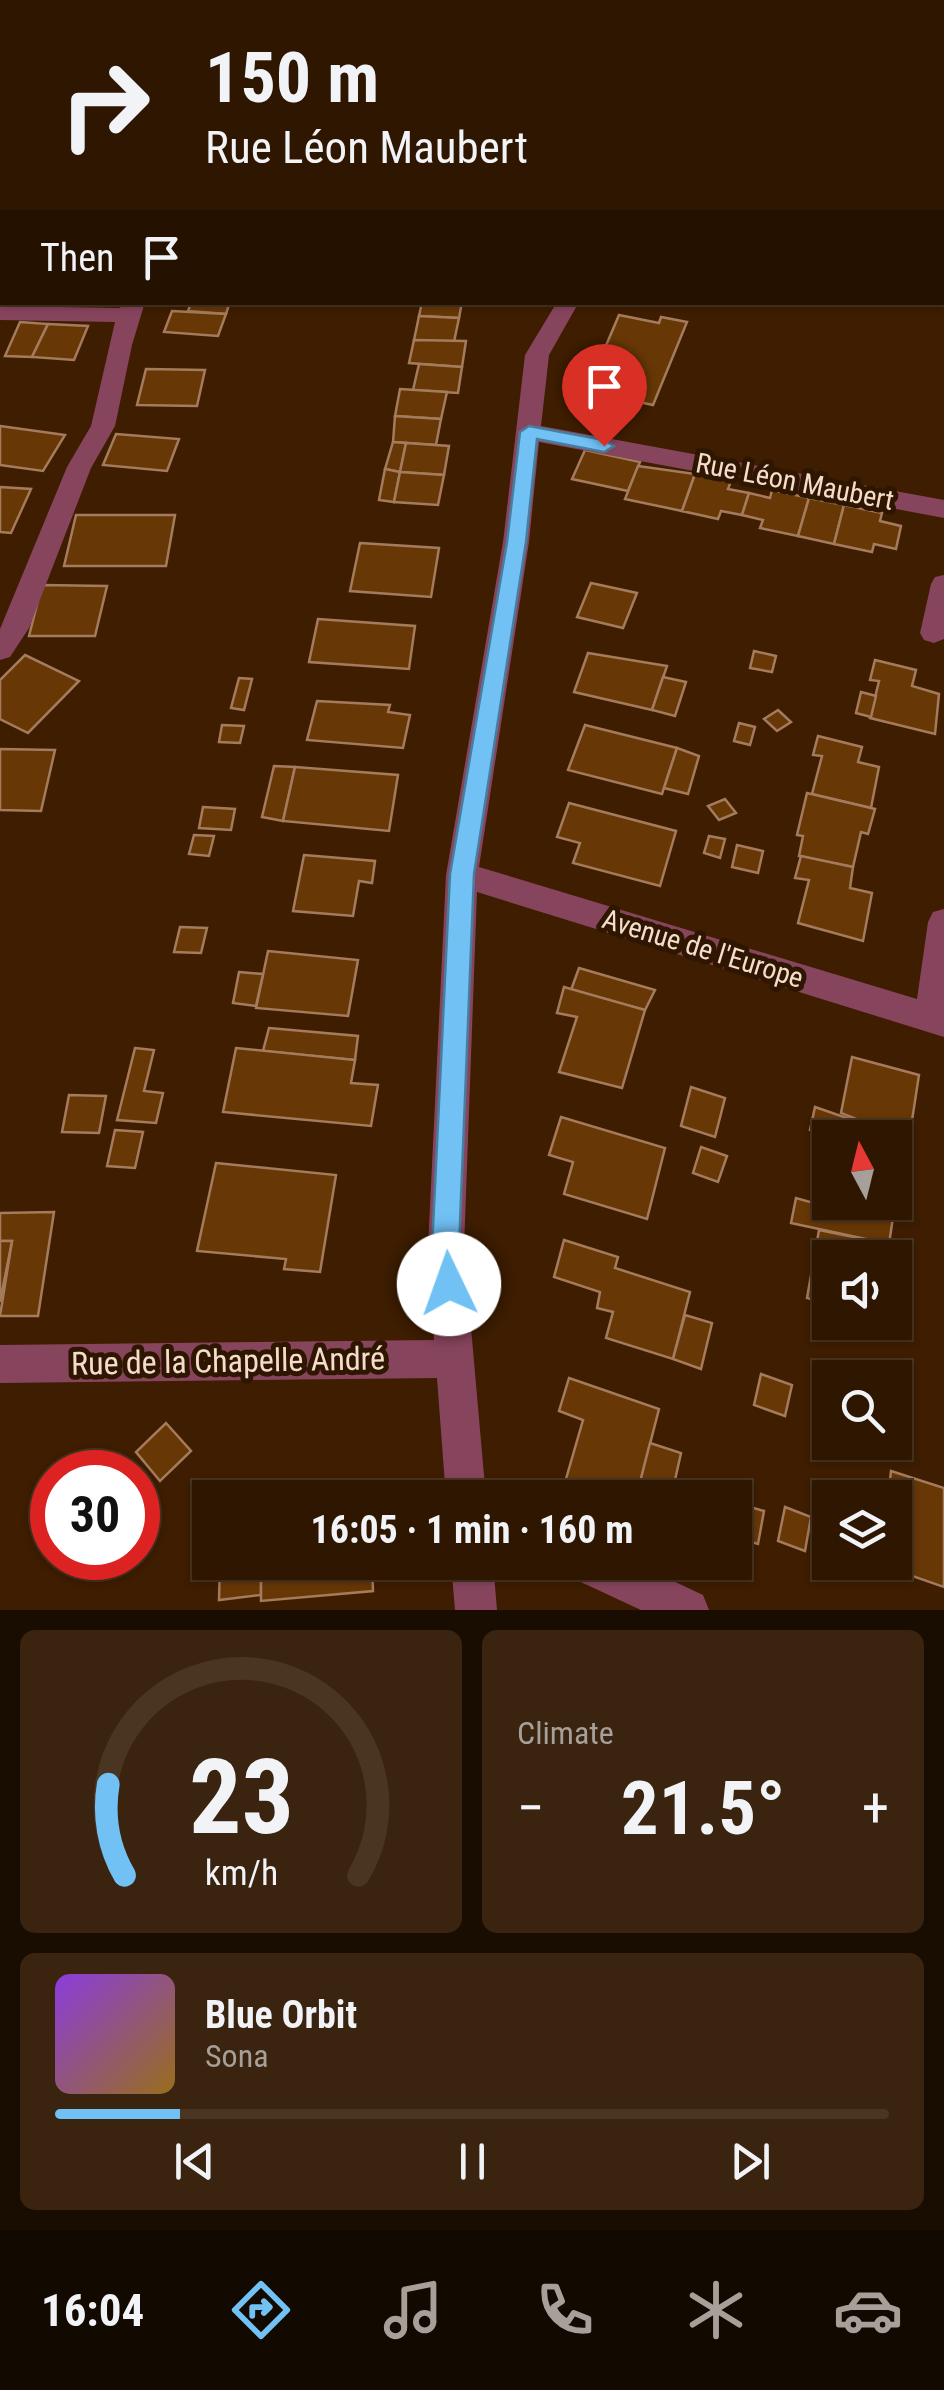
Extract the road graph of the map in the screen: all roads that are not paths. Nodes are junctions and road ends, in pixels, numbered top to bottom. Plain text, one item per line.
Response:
1 (566, 305) edge
2 (131, 309) edge
3 (0, 313) edge
4 (529, 432) junction
5 (944, 509) edge
6 (944, 584) edge
7 (934, 633) dead end
8 (0, 650) edge
9 (462, 874) junction
10 (944, 922) edge
11 (937, 1020) edge
12 (456, 1358) junction
13 (0, 1364) edge
14 (465, 1480) edge
15 (474, 1580) edge
16 (624, 1580) edge
17 (476, 1610) edge
18 (688, 1610) edge

1 - 4 street
2 - 3 street
2 - 8 street
4 - 5 street, Rue Léon Maubert
4 - 9 street
6 - 7 street
9 - 11 street, Avenue de l'Europe
9 - 12 street
10 - 11 street
12 - 13 street, Rue de la Chapelle André
12 - 14 street
15 - 17 street
16 - 18 street

